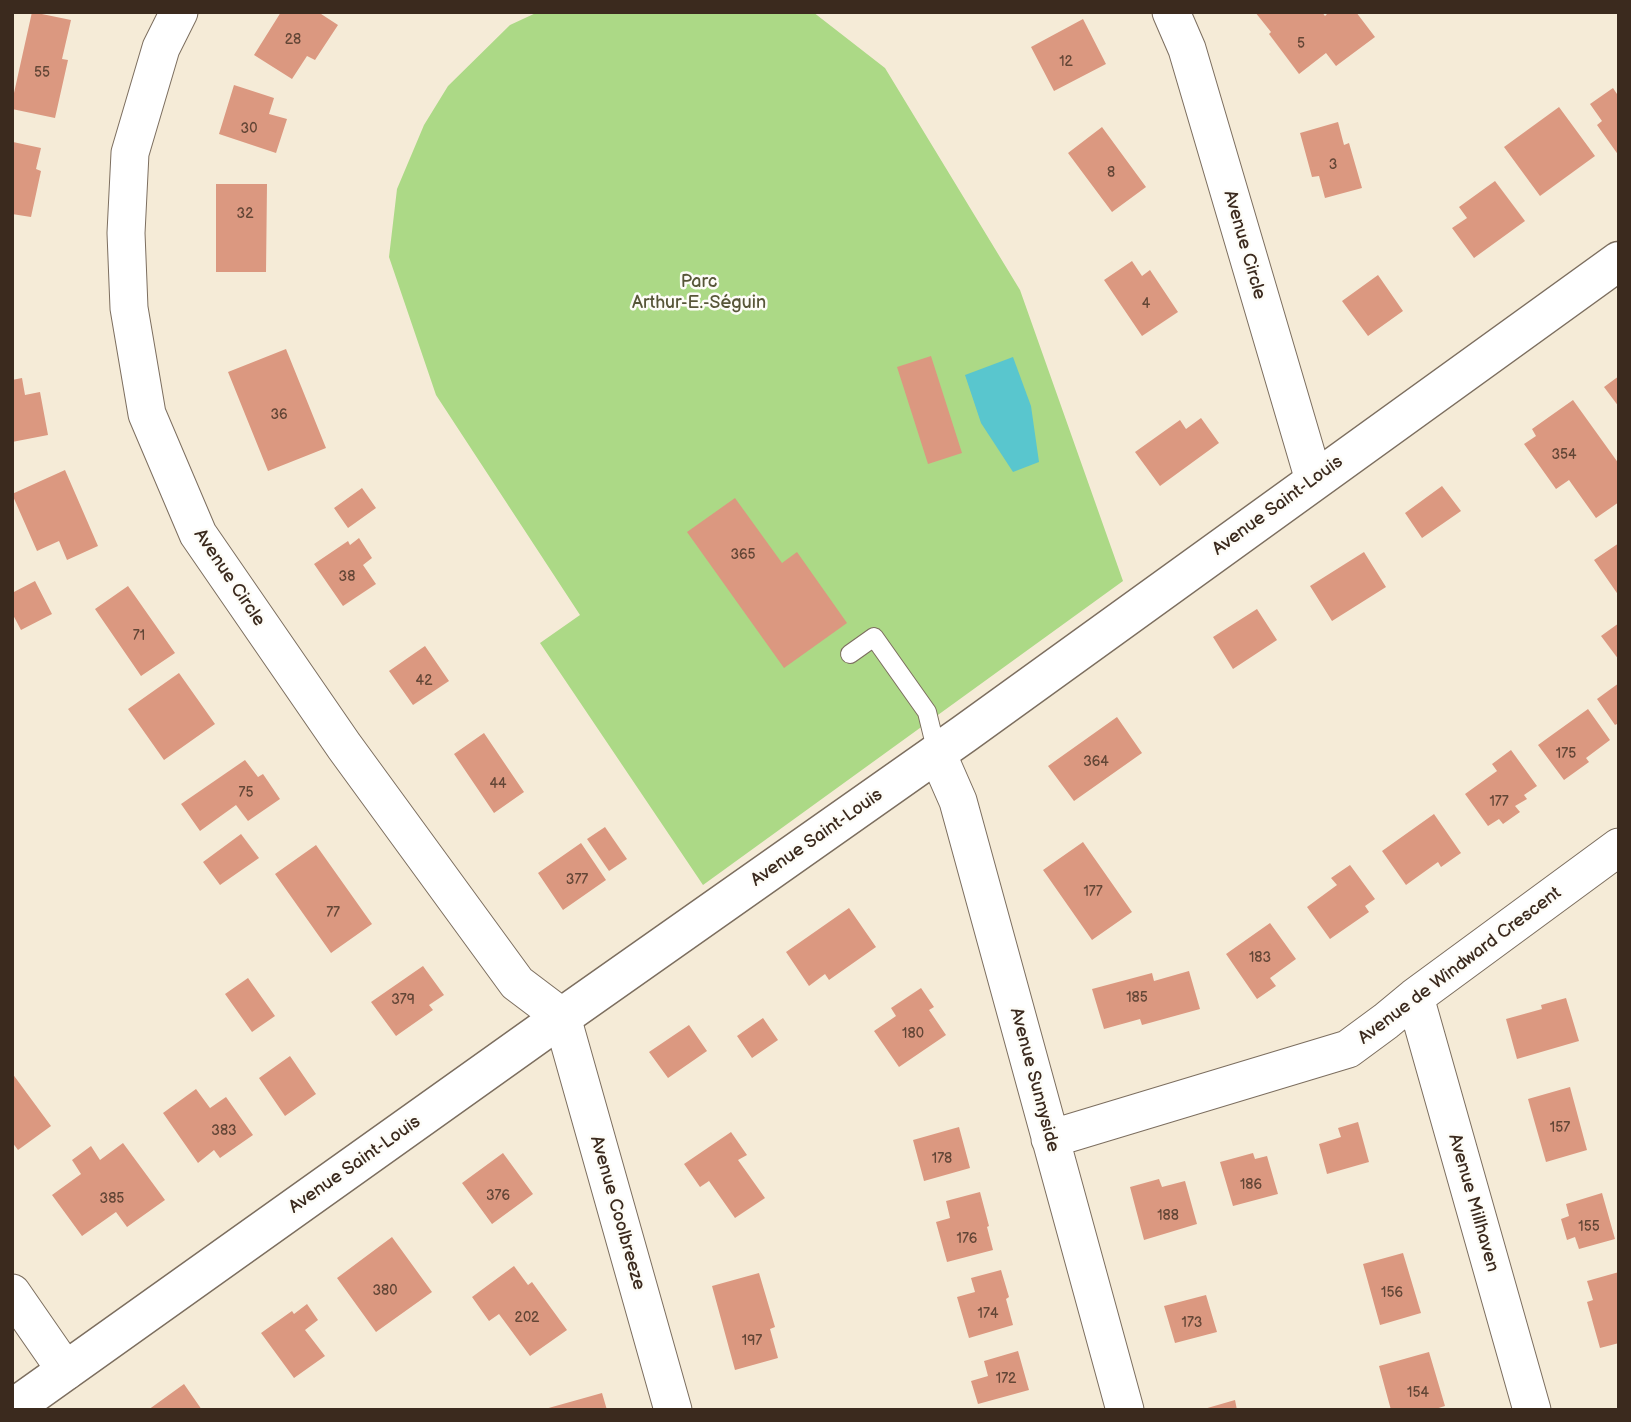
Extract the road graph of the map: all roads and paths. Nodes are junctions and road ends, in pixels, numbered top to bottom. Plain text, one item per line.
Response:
1 (178, 12) edge
2 (1171, 12) edge
3 (1619, 261) edge
4 (1314, 480) junction
5 (850, 654) dead end
6 (937, 753) junction
7 (1619, 847) edge
8 (1415, 997) junction
9 (562, 1017) junction
10 (1050, 1139) junction
11 (12, 1293) edge
12 (66, 1371) junction
13 (12, 1409) edge
14 (673, 1410) edge
15 (1125, 1410) edge
16 (1532, 1410) edge

1 - 9 street, Avenue Circle
2 - 4 street, Avenue Circle
3 - 4 street, Avenue Saint-Louis
4 - 6 street, Avenue Saint-Louis
5 - 6 lane
6 - 9 street, Avenue Saint-Louis
6 - 10 street, Avenue Sunnyside
7 - 8 street, Avenue de Windward Crescent
8 - 10 street, Avenue de Windward Crescent
8 - 16 street, Avenue Millhaven
9 - 12 street, Avenue Saint-Louis
9 - 14 street, Avenue Coolbreeze
10 - 15 street, Avenue Sunnyside
11 - 12 street
12 - 13 street, Avenue Saint-Louis

